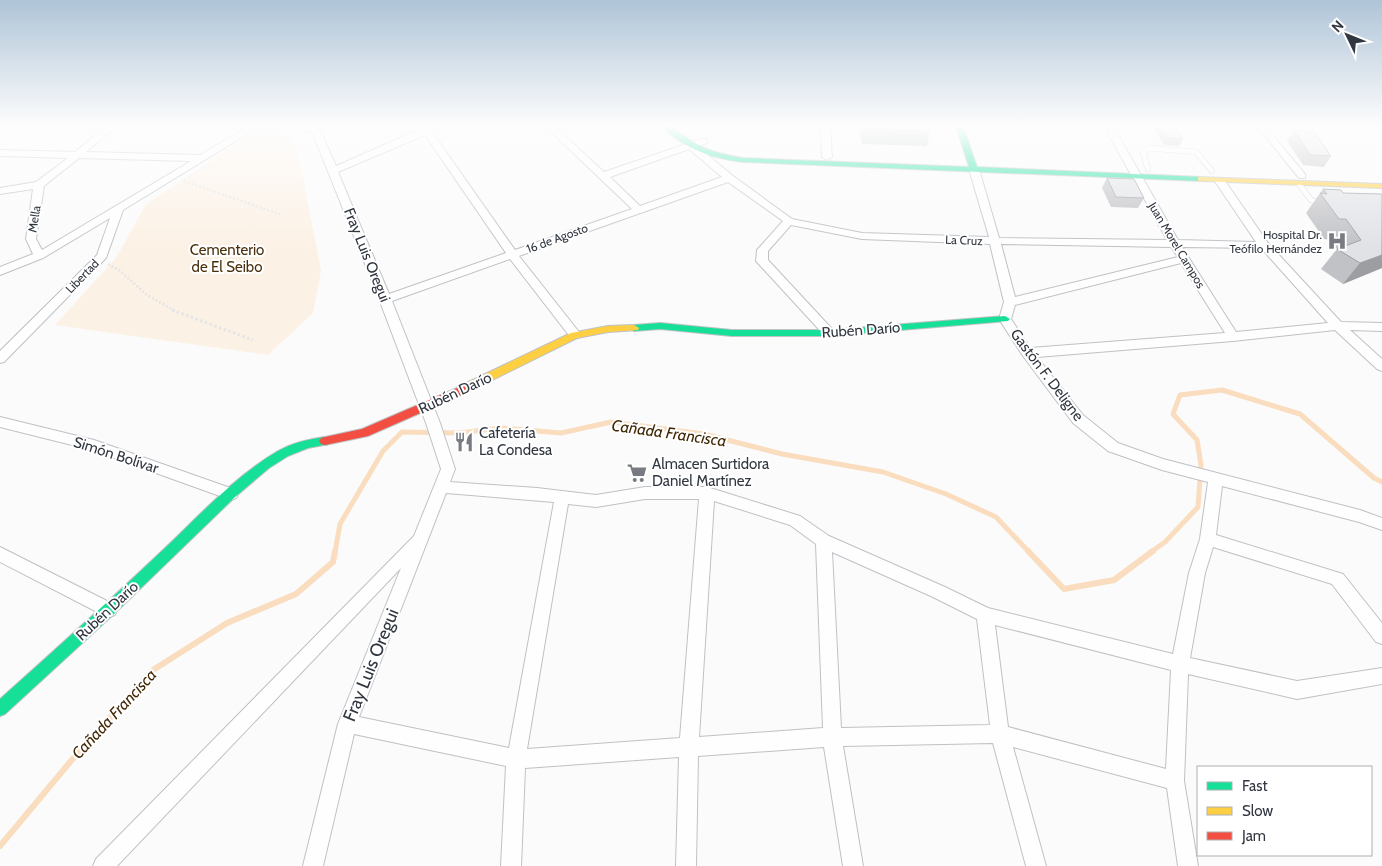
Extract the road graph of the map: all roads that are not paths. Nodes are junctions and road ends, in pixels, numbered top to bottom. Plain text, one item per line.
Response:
1 (63, 166) edge
2 (187, 166) edge
3 (331, 166) edge
4 (343, 166) edge
5 (449, 166) edge
6 (593, 166) edge
7 (631, 166) edge
8 (715, 166) edge
9 (972, 166) edge
10 (982, 166) edge
11 (1131, 166) edge
12 (1207, 166) edge
13 (1291, 166) edge
14 (1148, 169) joint
15 (333, 171) junction
16 (1135, 173) junction
17 (603, 176) junction
18 (1215, 176) junction
19 (729, 178) junction
20 (1382, 178) edge
21 (1301, 180) junction
22 (39, 185) junction
23 (1382, 186) edge
24 (0, 191) edge
25 (1327, 204) edge
26 (118, 209) junction
27 (638, 209) junction
28 (789, 221) junction
29 (995, 241) junction
30 (1175, 244) junction
31 (1264, 245) junction
32 (512, 255) junction
33 (39, 256) junction
34 (1184, 259) junction
35 (0, 271) edge
36 (386, 298) junction
37 (1010, 302) junction
38 (1005, 319) junction
39 (1338, 326) junction
40 (1382, 327) edge
41 (829, 333) junction
42 (576, 335) junction
43 (1233, 337) junction
44 (1027, 353) junction
45 (0, 360) edge
46 (1382, 366) edge
47 (426, 407) junction
48 (0, 422) edge
49 (1216, 477) junction
50 (442, 487) junction
51 (707, 493) junction
52 (231, 494) junction
53 (562, 497) junction
54 (1382, 524) edge
55 (422, 536) junction
56 (1208, 539) junction
57 (824, 541) junction
58 (0, 554) edge
59 (110, 610) junction
60 (985, 615) junction
61 (1382, 636) edge
62 (1180, 664) junction
63 (1382, 676) edge
64 (0, 709) edge
65 (347, 724) junction
66 (1000, 734) junction
67 (832, 737) junction
68 (689, 747) junction
69 (516, 759) junction
70 (1176, 781) junction
71 (103, 866) edge
72 (313, 866) edge
73 (511, 866) edge
74 (686, 866) edge
75 (852, 866) edge
76 (1036, 866) edge
77 (1188, 866) edge

1 - 22 street, Mella
2 - 26 street
3 - 15 street, Fray Luis Oregui
4 - 15 street
5 - 32 street
6 - 17 street
7 - 17 street
8 - 19 street, La Cruz
9 - 29 street
10 - 16 main road
11 - 16 street, Juan Morel Campos
12 - 18 lane
13 - 21 street
14 - 16 main road
14 - 18 main road
15 - 36 street, Fray Luis Oregui
16 - 18 main road
16 - 30 street, Juan Morel Campos
17 - 27 street
18 - 21 main road
18 - 31 street
19 - 27 street, 16 de Agosto
19 - 28 street, La Cruz
20 - 21 main road
21 - 23 main road
21 - 25 lane
22 - 24 street
22 - 33 street, Mella
26 - 33 street
26 - 45 street, Libertad
27 - 32 street, 16 de Agosto
28 - 29 street, La Cruz
28 - 41 street
29 - 30 street, La Cruz
29 - 37 street
30 - 31 street, La Cruz
30 - 34 street, Juan Morel Campos
31 - 39 street
32 - 36 street, 16 de Agosto
32 - 42 street
33 - 35 street
34 - 37 street
34 - 43 street, Juan Morel Campos
36 - 47 street, Fray Luis Oregui
37 - 38 street, Gastón F. Deligne
38 - 41 main road, Rubén Darío
38 - 44 street, Gastón F. Deligne
39 - 40 street
39 - 43 street
39 - 46 street
41 - 42 main road, Rubén Darío
42 - 47 main road, Rubén Darío
43 - 44 street
44 - 49 street, Gastón F. Deligne
47 - 50 street, Fray Luis Oregui
47 - 52 main road, Rubén Darío
48 - 52 street, Simón Bolívar
49 - 54 street
49 - 56 street
50 - 53 street
50 - 55 street, Fray Luis Oregui
51 - 53 street
51 - 57 street
51 - 68 street
52 - 59 main road, Rubén Darío
53 - 69 street
55 - 65 street, Fray Luis Oregui
55 - 71 street
56 - 61 street
56 - 62 street
57 - 60 street
57 - 67 street
58 - 59 street
59 - 64 main road, Rubén Darío
60 - 62 street
60 - 66 street
62 - 63 street
62 - 70 street
65 - 69 street
65 - 72 street, Fray Luis Oregui
66 - 67 street
66 - 70 street
66 - 76 street
67 - 68 street
67 - 75 street
68 - 69 street
68 - 74 street
69 - 73 street
70 - 77 street

